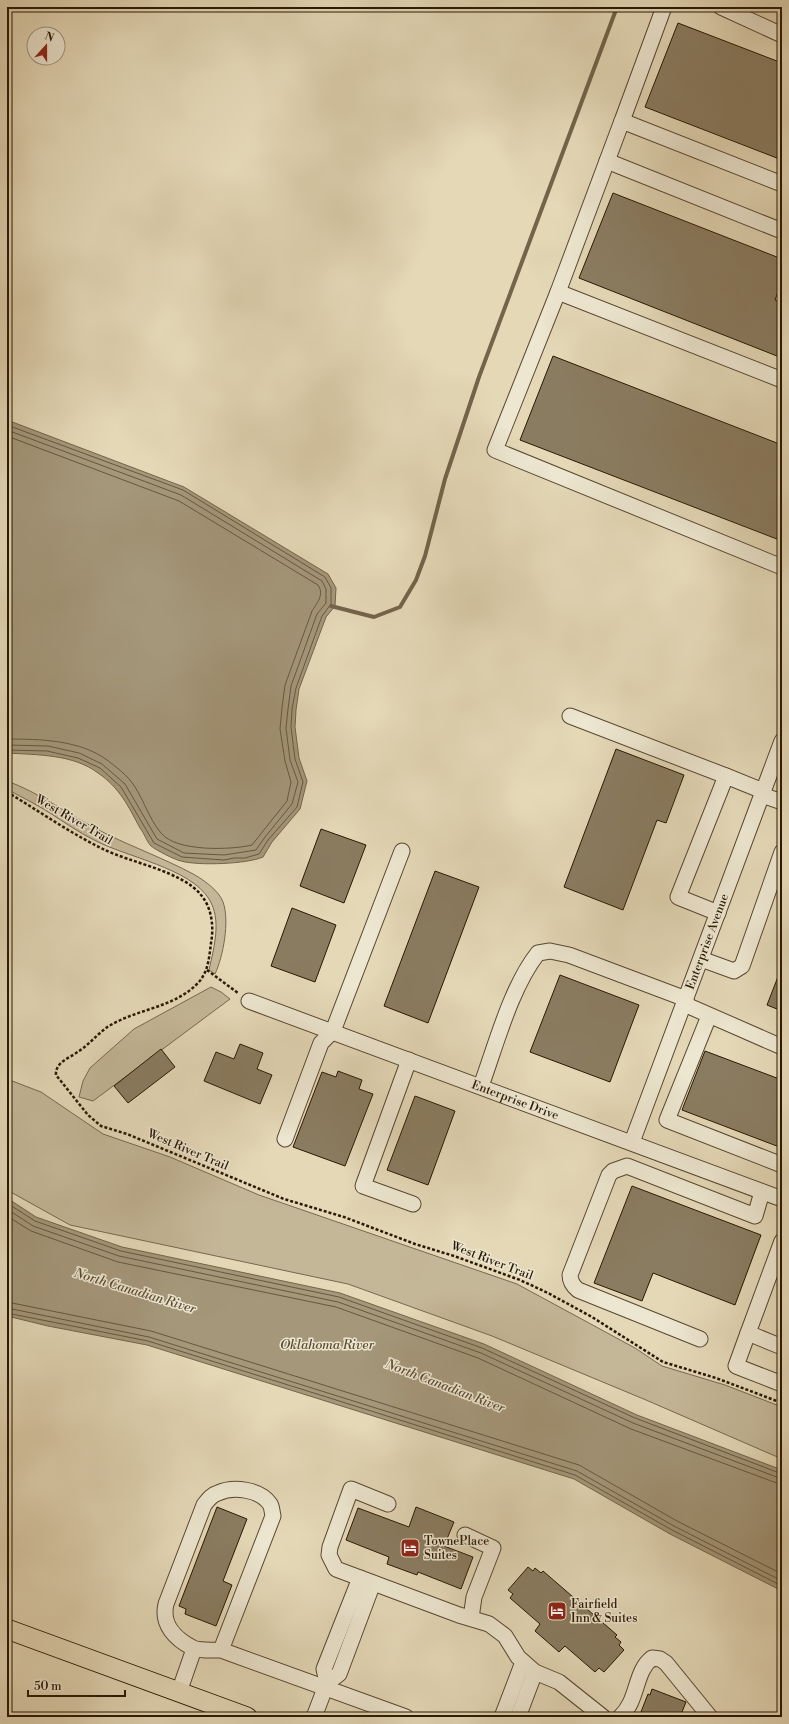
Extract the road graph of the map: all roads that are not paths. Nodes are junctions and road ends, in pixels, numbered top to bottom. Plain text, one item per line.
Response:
1 (664, 7) edge
2 (721, 7) edge
3 (782, 35) edge
4 (622, 121) junction
5 (607, 161) junction
6 (782, 184) edge
7 (782, 231) edge
8 (558, 292) junction
9 (782, 380) edge
10 (782, 567) edge
11 (570, 716) dead end
12 (782, 741) edge
13 (726, 776) junction
14 (762, 793) junction
15 (782, 802) edge
16 (402, 850) dead end
17 (782, 852) edge
18 (718, 913) junction
19 (701, 959) junction
20 (249, 1001) road end
21 (685, 1002) junction
22 (709, 1016) junction
23 (332, 1032) junction
24 (782, 1047) edge
25 (409, 1060) junction
26 (481, 1086) junction
27 (286, 1139) dead end
28 (634, 1143) junction
29 (782, 1165) edge
30 (627, 1166) junction
31 (762, 1192) junction
32 (782, 1199) edge
33 (413, 1204) dead end
34 (782, 1241) edge
35 (748, 1333) junction
36 (700, 1340) dead end
37 (782, 1346) edge
38 (782, 1384) edge
39 (388, 1504) dead end
40 (466, 1535) dead end
41 (366, 1581) junction
42 (471, 1618) junction
43 (7, 1629) edge
44 (194, 1649) junction
45 (221, 1650) junction
46 (523, 1662) junction
47 (535, 1672) junction
48 (326, 1685) junction
49 (179, 1692) junction
50 (511, 1713) edge
51 (706, 1715) edge
52 (247, 1717) edge
53 (314, 1717) edge
54 (406, 1717) edge
55 (603, 1717) edge
56 (620, 1717) edge

1 - 4 street
2 - 3 street
4 - 5 street
4 - 6 street
5 - 7 street
5 - 8 street
8 - 9 street
8 - 10 street
11 - 13 street
12 - 14 street, Enterprise Avenue
13 - 14 street
13 - 18 street
14 - 15 street
14 - 18 street, Enterprise Avenue
16 - 23 street
17 - 19 street
18 - 19 street, Enterprise Avenue
19 - 21 street, Enterprise Avenue
20 - 23 street, Enterprise Drive
21 - 22 street
21 - 26 street
21 - 28 street, Enterprise Avenue
22 - 24 street
22 - 29 street
23 - 25 street, Enterprise Drive
23 - 27 street
25 - 26 street, Enterprise Drive
25 - 33 street
26 - 28 street, Enterprise Drive
28 - 30 street, Enterprise Avenue
28 - 31 street, Enterprise Drive
30 - 31 street
30 - 36 street
31 - 32 street, Enterprise Drive
34 - 35 street
35 - 37 street
35 - 38 street
39 - 41 street
40 - 42 street
41 - 42 street
41 - 48 street
42 - 46 street
43 - 49 main road
44 - 45 street
44 - 45 street
44 - 49 street
45 - 48 street
46 - 47 street
46 - 50 street
47 - 50 street
47 - 55 street
48 - 53 street
48 - 54 street
49 - 52 main road
51 - 56 street

